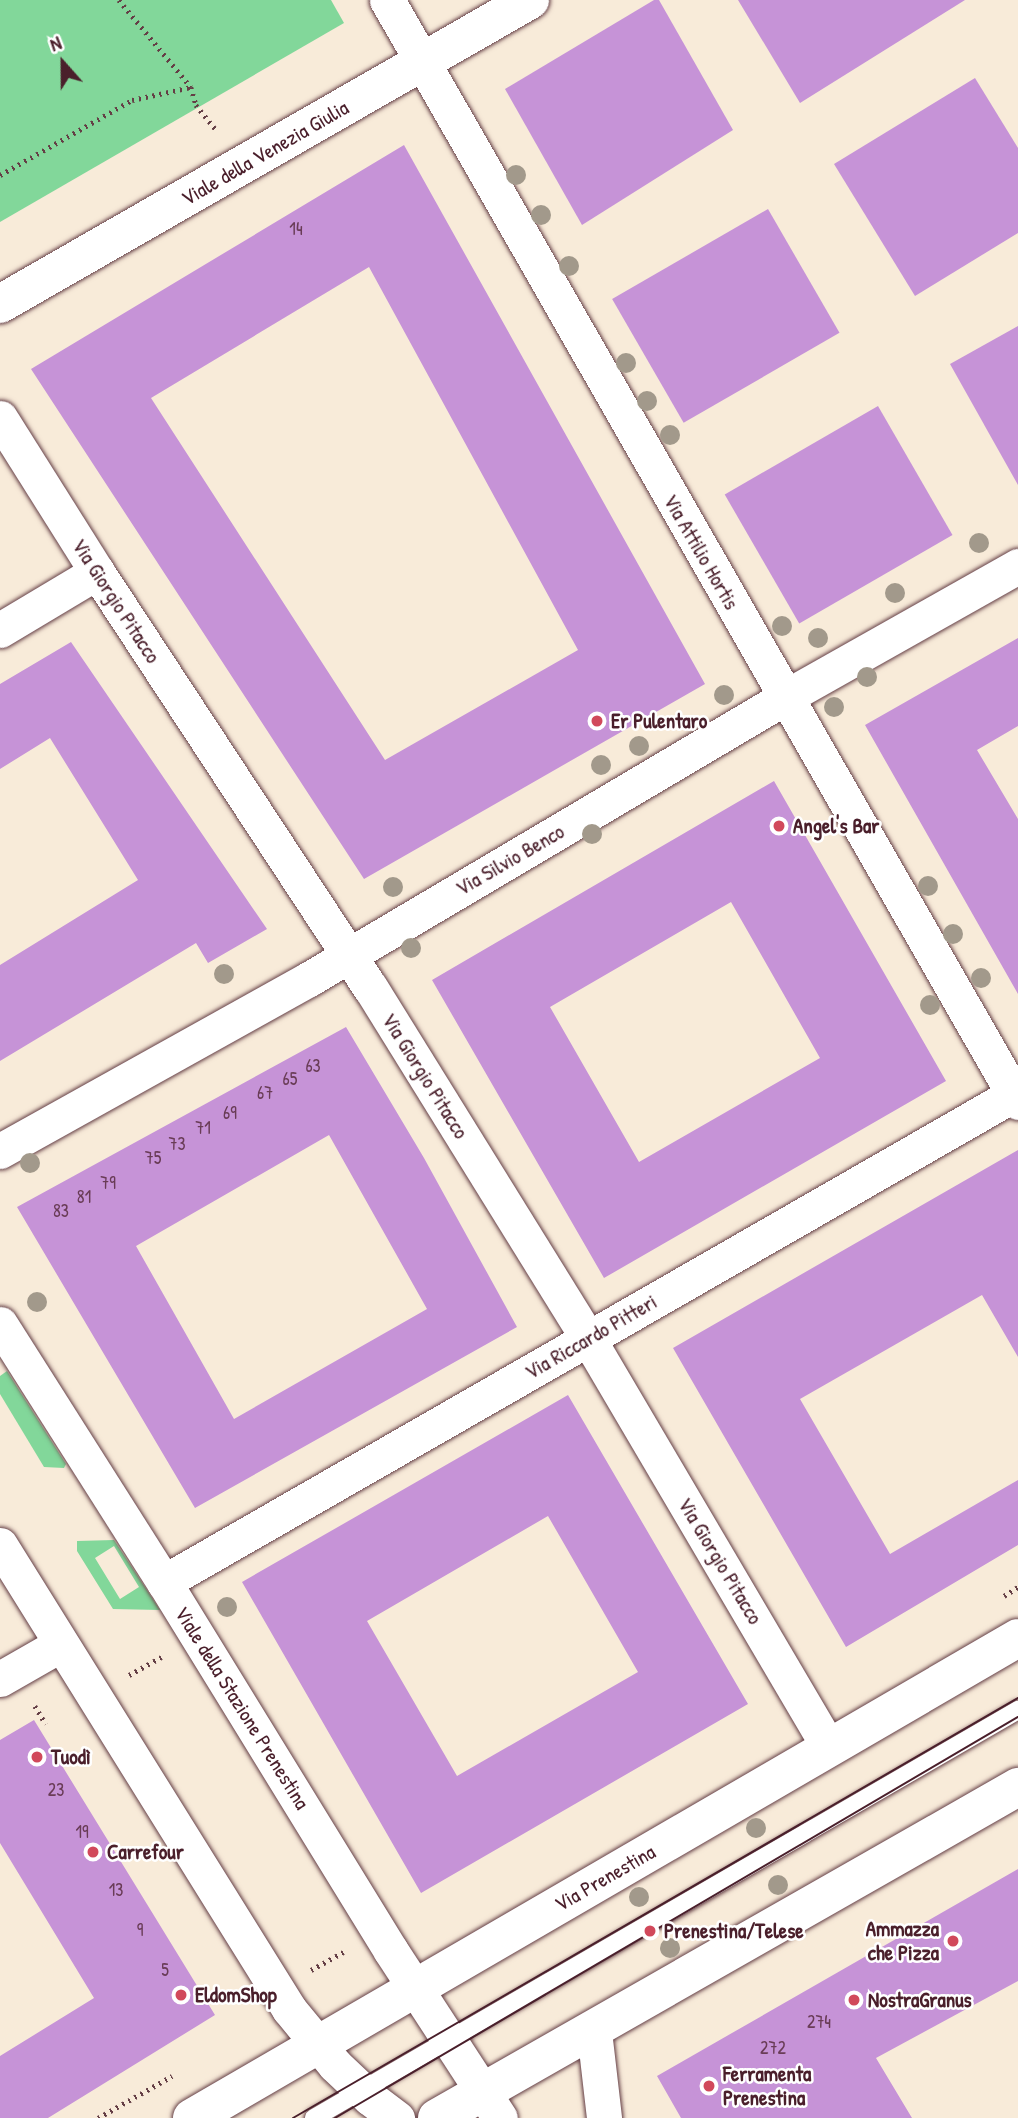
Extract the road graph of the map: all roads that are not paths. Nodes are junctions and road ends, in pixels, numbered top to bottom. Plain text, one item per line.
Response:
1 (387, 0) edge
2 (530, 0) edge
3 (423, 63) junction
4 (0, 304) edge
5 (0, 418) edge
6 (1018, 566) edge
7 (97, 572) junction
8 (0, 630) edge
9 (784, 698) junction
10 (350, 956) junction
11 (1017, 1096) edge
12 (0, 1151) edge
13 (0, 1324) edge
14 (589, 1340) junction
15 (0, 1545) edge
16 (164, 1582) junction
17 (1018, 1638) edge
18 (61, 1644) junction
19 (0, 1679) edge
20 (1018, 1710) edge
21 (829, 1747) junction
22 (1018, 1787) edge
23 (416, 1989) junction
24 (594, 2031) junction
25 (449, 2040) junction
26 (316, 2045) junction
27 (361, 2090) junction
28 (491, 2105) edge
29 (192, 2118) edge
30 (314, 2118) edge
31 (397, 2118) edge
32 (437, 2118) edge
33 (604, 2118) edge

1 - 3 street, Via Attilio Hortis
2 - 3 main road, Viale della Venezia Giulia
3 - 4 main road, Viale della Venezia Giulia
3 - 9 street, Via Attilio Hortis
5 - 7 street, Via Giorgio Pitacco
6 - 9 street, Via Silvio Benco
7 - 8 street
7 - 10 street, Via Giorgio Pitacco
9 - 10 street, Via Silvio Benco
9 - 11 street, Via Attilio Hortis
10 - 12 street, Via Silvio Benco
10 - 14 street, Via Giorgio Pitacco
11 - 14 street, Via Riccardo Pitteri
13 - 16 street, Viale della Stazione Prenestina
14 - 16 street, Via Riccardo Pitteri
14 - 21 street, Via Giorgio Pitacco
15 - 18 street
16 - 23 street, Viale della Stazione Prenestina
17 - 21 main road, Via Prenestina
18 - 19 street
18 - 26 street
20 - 25 lane
21 - 23 main road, Via Prenestina
22 - 24 main road
23 - 25 street, Viale della Stazione Prenestina
23 - 26 main road, Via Prenestina
24 - 28 main road
24 - 33 street
25 - 27 lane
25 - 28 street, Viale della Stazione Prenestina
26 - 27 street
26 - 29 main road, Via Prenestina
27 - 30 lane
27 - 31 street
28 - 32 main road

